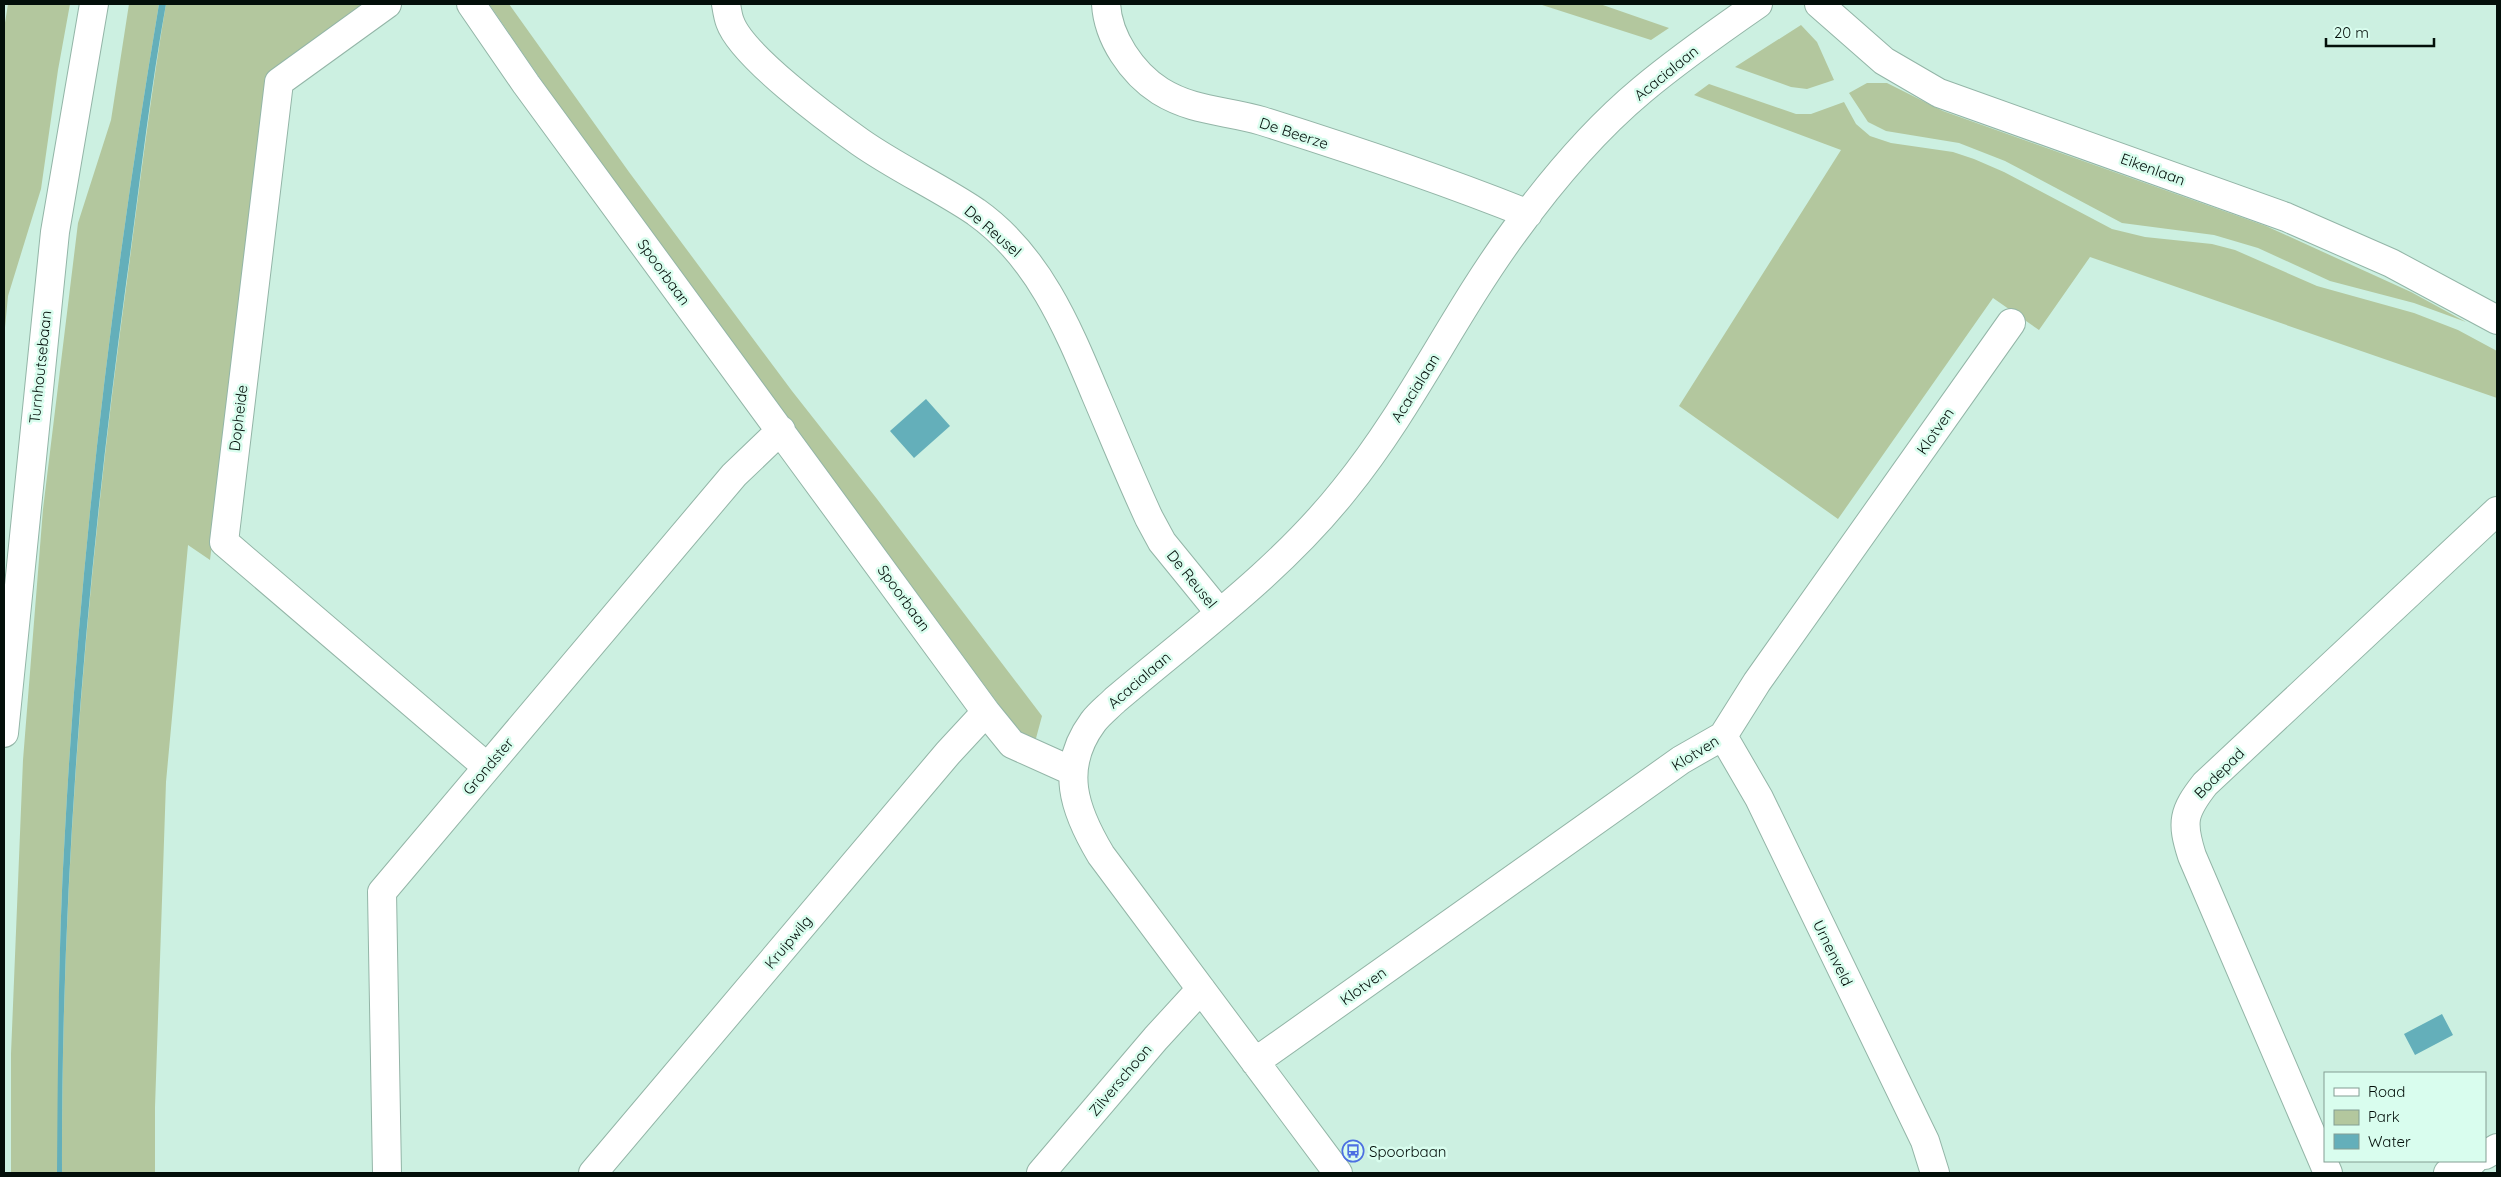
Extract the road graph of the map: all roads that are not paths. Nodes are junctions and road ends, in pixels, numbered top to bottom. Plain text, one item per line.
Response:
1 (94, 4) edge
2 (386, 4) edge
3 (471, 4) edge
4 (726, 4) edge
5 (1106, 4) edge
6 (1758, 4) edge
7 (1819, 4) edge
8 (1528, 214) junction
9 (2497, 320) edge
10 (2011, 322) dead end
11 (781, 430) junction
12 (2497, 511) edge
13 (1219, 612) junction
14 (986, 712) junction
15 (4, 733) edge
16 (1723, 736) junction
17 (487, 767) junction
18 (1072, 771) junction
19 (1201, 989) junction
20 (1255, 1062) junction
21 (2470, 1162) edge
22 (387, 1173) edge
23 (593, 1173) edge
24 (1041, 1173) edge
25 (1338, 1173) edge
26 (1935, 1173) edge
27 (2328, 1173) edge
28 (2448, 1173) edge

1 - 15 street, Turnhoutsebaan
2 - 17 street, Dopheide
3 - 11 street, Spoorbaan
4 - 13 street, De Reusel
5 - 8 street, De Beerze
6 - 8 street, Acacialaan
7 - 9 street, Eikenlaan
8 - 13 street, Acacialaan
10 - 16 street, Klotven
11 - 14 street, Spoorbaan
11 - 17 street, Grondster
12 - 27 street, Bodepad
13 - 18 street, Acacialaan
14 - 18 street, Spoorbaan
14 - 23 street, Kruipwilg
16 - 20 street, Klotven
16 - 26 street, Urnenveld
17 - 22 street, Grondster
18 - 19 street
19 - 20 street
19 - 24 street, Zilverschoon
20 - 25 street
21 - 28 street

